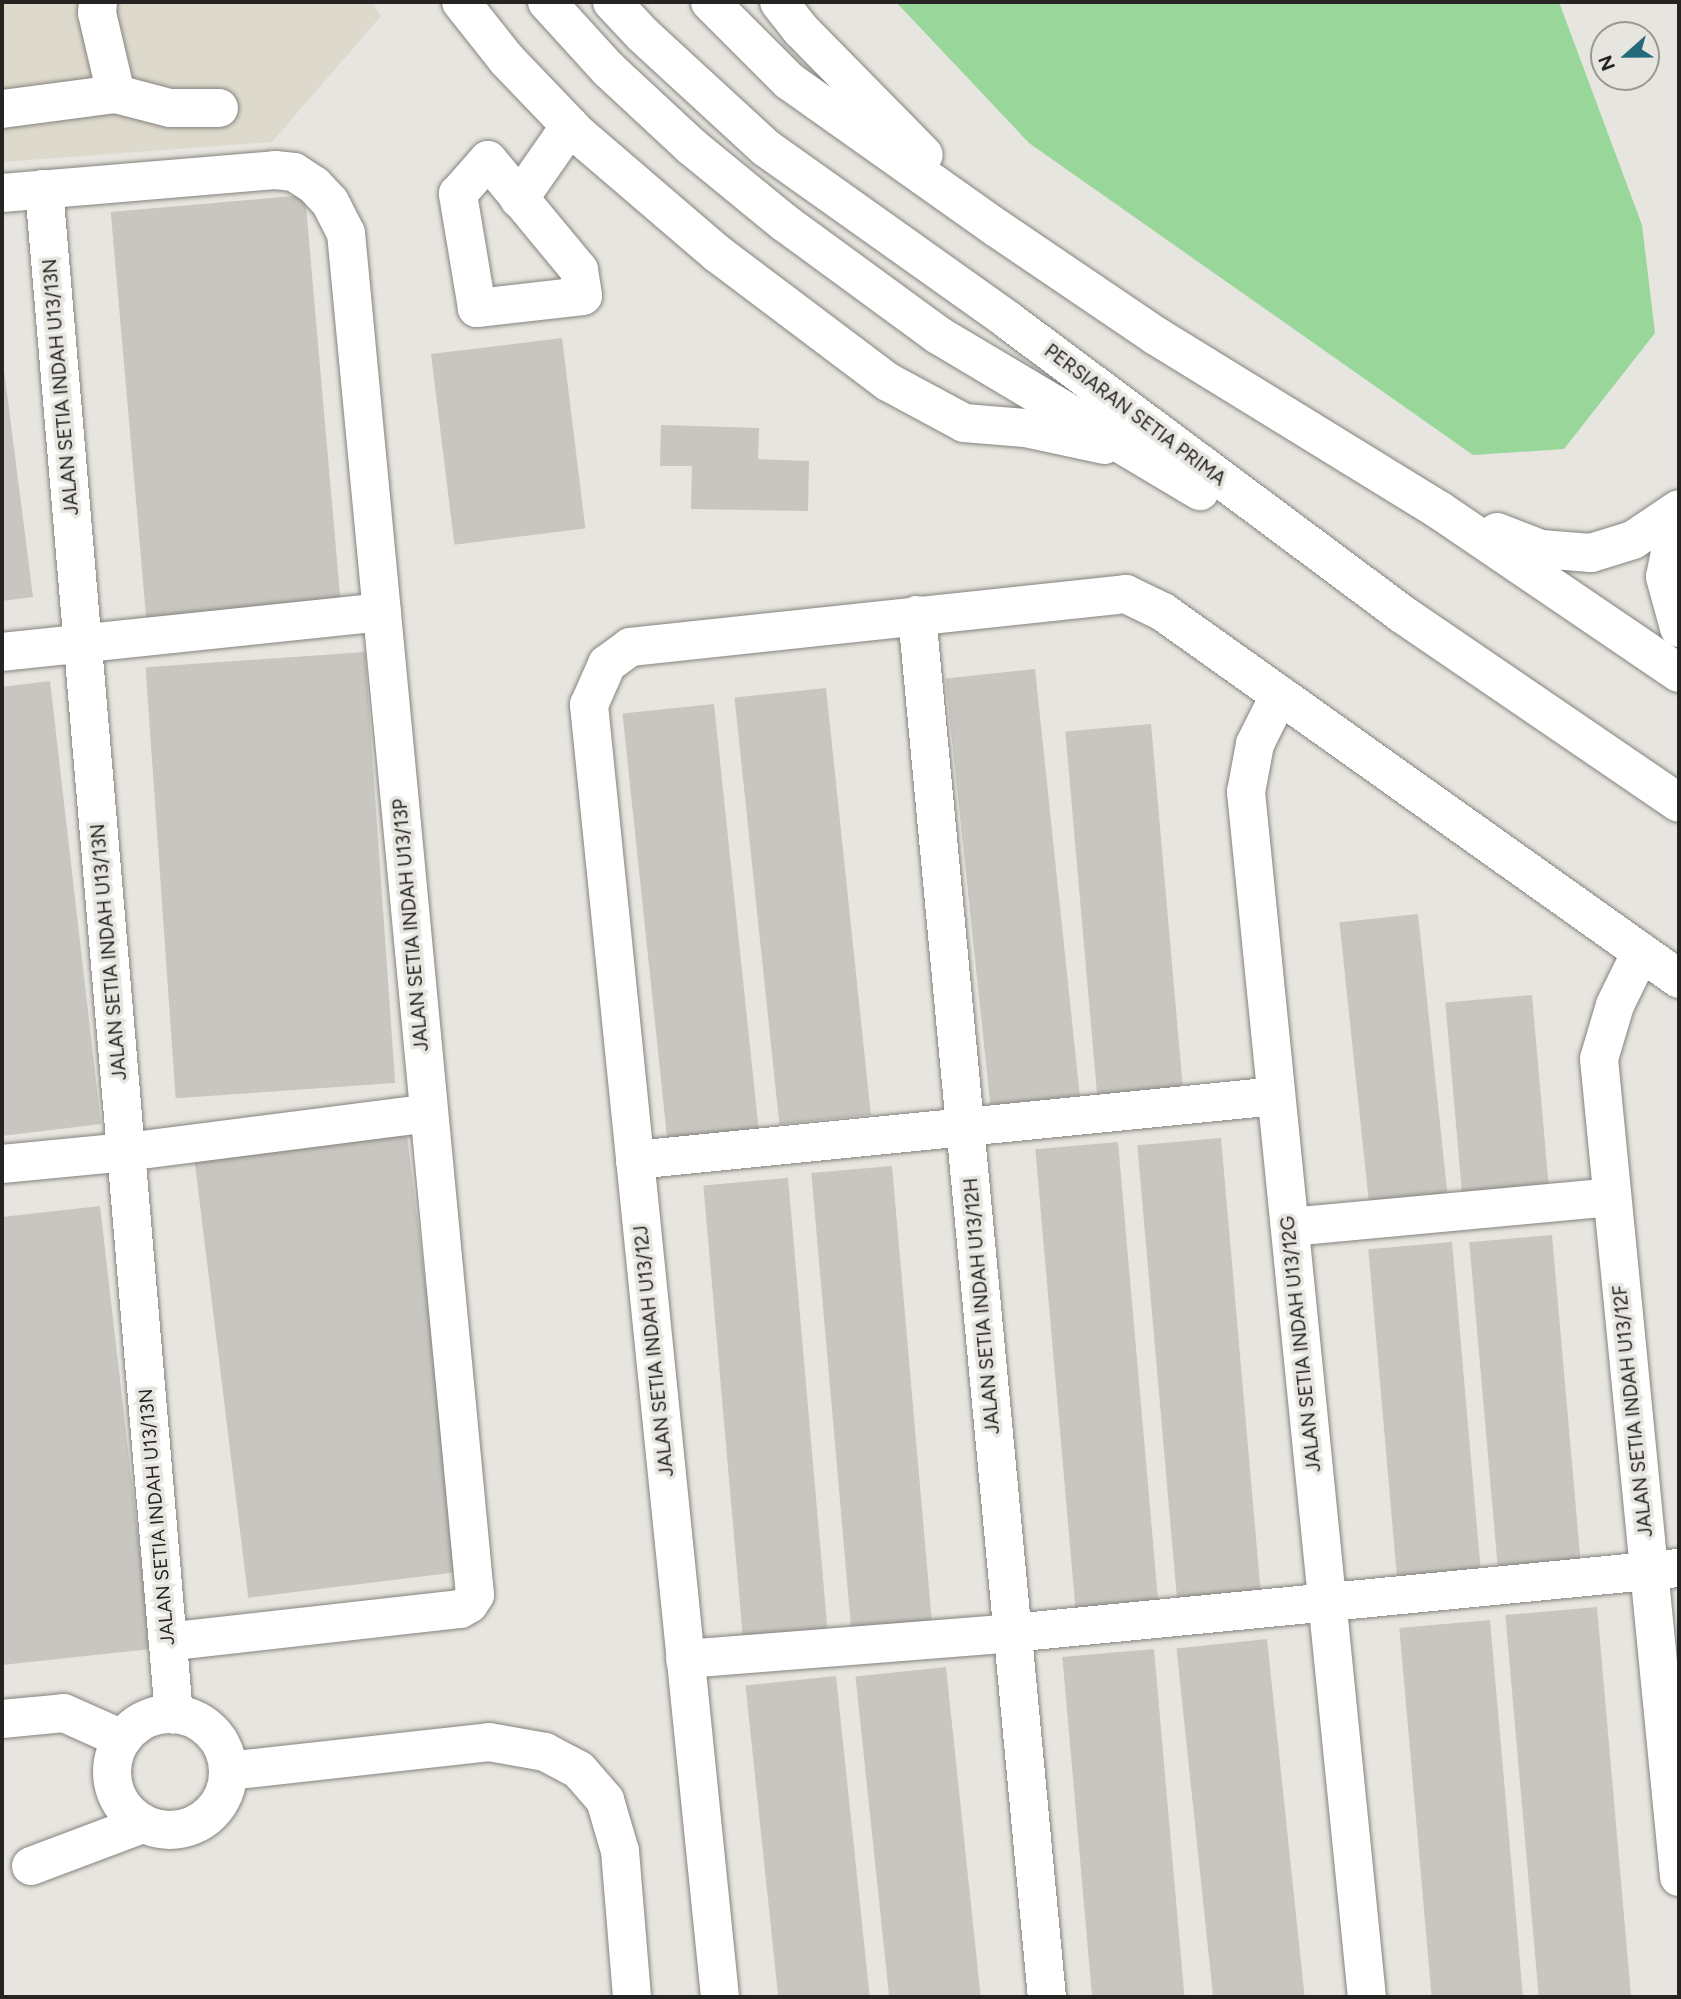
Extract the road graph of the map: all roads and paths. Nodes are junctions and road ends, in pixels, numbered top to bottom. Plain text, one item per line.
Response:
1 (98, 2) edge
2 (461, 2) edge
3 (547, 2) edge
4 (612, 2) edge
5 (710, 2) edge
6 (779, 2) edge
7 (116, 94) junction
8 (219, 108) dead end
9 (2, 109) edge
10 (570, 126) junction
11 (44, 189) junction
12 (2, 193) edge
13 (519, 199) dead end
14 (998, 229) junction
15 (1136, 452) junction
16 (1439, 510) junction
17 (1678, 511) edge
18 (382, 612) junction
19 (1402, 614) junction
20 (917, 615) junction
21 (1679, 628) edge
22 (83, 643) junction
23 (2, 652) edge
24 (1679, 673) edge
25 (1279, 696) junction
26 (1679, 803) edge
27 (1641, 952) junction
28 (1679, 979) edge
29 (1276, 1096) junction
30 (429, 1113) junction
31 (965, 1128) junction
32 (126, 1152) junction
33 (635, 1160) junction
34 (2, 1164) edge
35 (1612, 1197) junction
36 (1290, 1227) junction
37 (1664, 1570) edge
38 (1327, 1601) junction
39 (1012, 1633) junction
40 (168, 1642) junction
41 (685, 1659) junction
42 (174, 1714) junction
43 (2, 1718) edge
44 (122, 1738) junction
45 (228, 1771) junction
46 (143, 1824) junction
47 (31, 1866) dead end
48 (1679, 1877) edge
49 (632, 1997) edge
50 (720, 1997) edge
51 (1047, 1997) edge
52 (1367, 1997) edge

1 - 7 street
2 - 10 street
3 - 15 street
4 - 19 street, PERSIARAN SETIA PRIMA
5 - 14 street
6 - 14 street
7 - 8 street
7 - 9 street
10 - 13 street
10 - 15 street
11 - 12 street
11 - 18 street, JALAN SETIA INDAH U13/13P
11 - 22 street, JALAN SETIA INDAH U13/13N
14 - 16 street
15 - 19 street
16 - 17 street
16 - 24 street
17 - 21 street
18 - 22 street
18 - 30 street, JALAN SETIA INDAH U13/13P
19 - 26 street, PERSIARAN SETIA PRIMA
20 - 25 street
20 - 31 street, JALAN SETIA INDAH U13/12H
20 - 33 street, JALAN SETIA INDAH U13/12J
22 - 23 street
22 - 32 street, JALAN SETIA INDAH U13/13N
25 - 27 street
25 - 29 street, JALAN SETIA INDAH U13/12G
27 - 28 street
27 - 35 street, JALAN SETIA INDAH U13/12F
29 - 31 street
29 - 36 street, JALAN SETIA INDAH U13/12G
30 - 32 street
30 - 40 street, JALAN SETIA INDAH U13/13P
31 - 33 street
31 - 39 street, JALAN SETIA INDAH U13/12H
32 - 34 street
32 - 40 street, JALAN SETIA INDAH U13/13N
33 - 41 street, JALAN SETIA INDAH U13/12J
35 - 36 street
35 - 37 street, JALAN SETIA INDAH U13/12F
36 - 38 street, JALAN SETIA INDAH U13/12G
37 - 38 street
37 - 48 street, JALAN SETIA INDAH U13/12F
38 - 39 street
38 - 52 street, JALAN SETIA INDAH U13/12G
39 - 41 street
39 - 51 street, JALAN SETIA INDAH U13/12H
40 - 42 street, JALAN SETIA INDAH U13/13N
41 - 50 street, JALAN SETIA INDAH U13/12J
42 - 44 street
42 - 45 street
43 - 44 street
44 - 46 street
45 - 46 street
45 - 49 street
46 - 47 street

